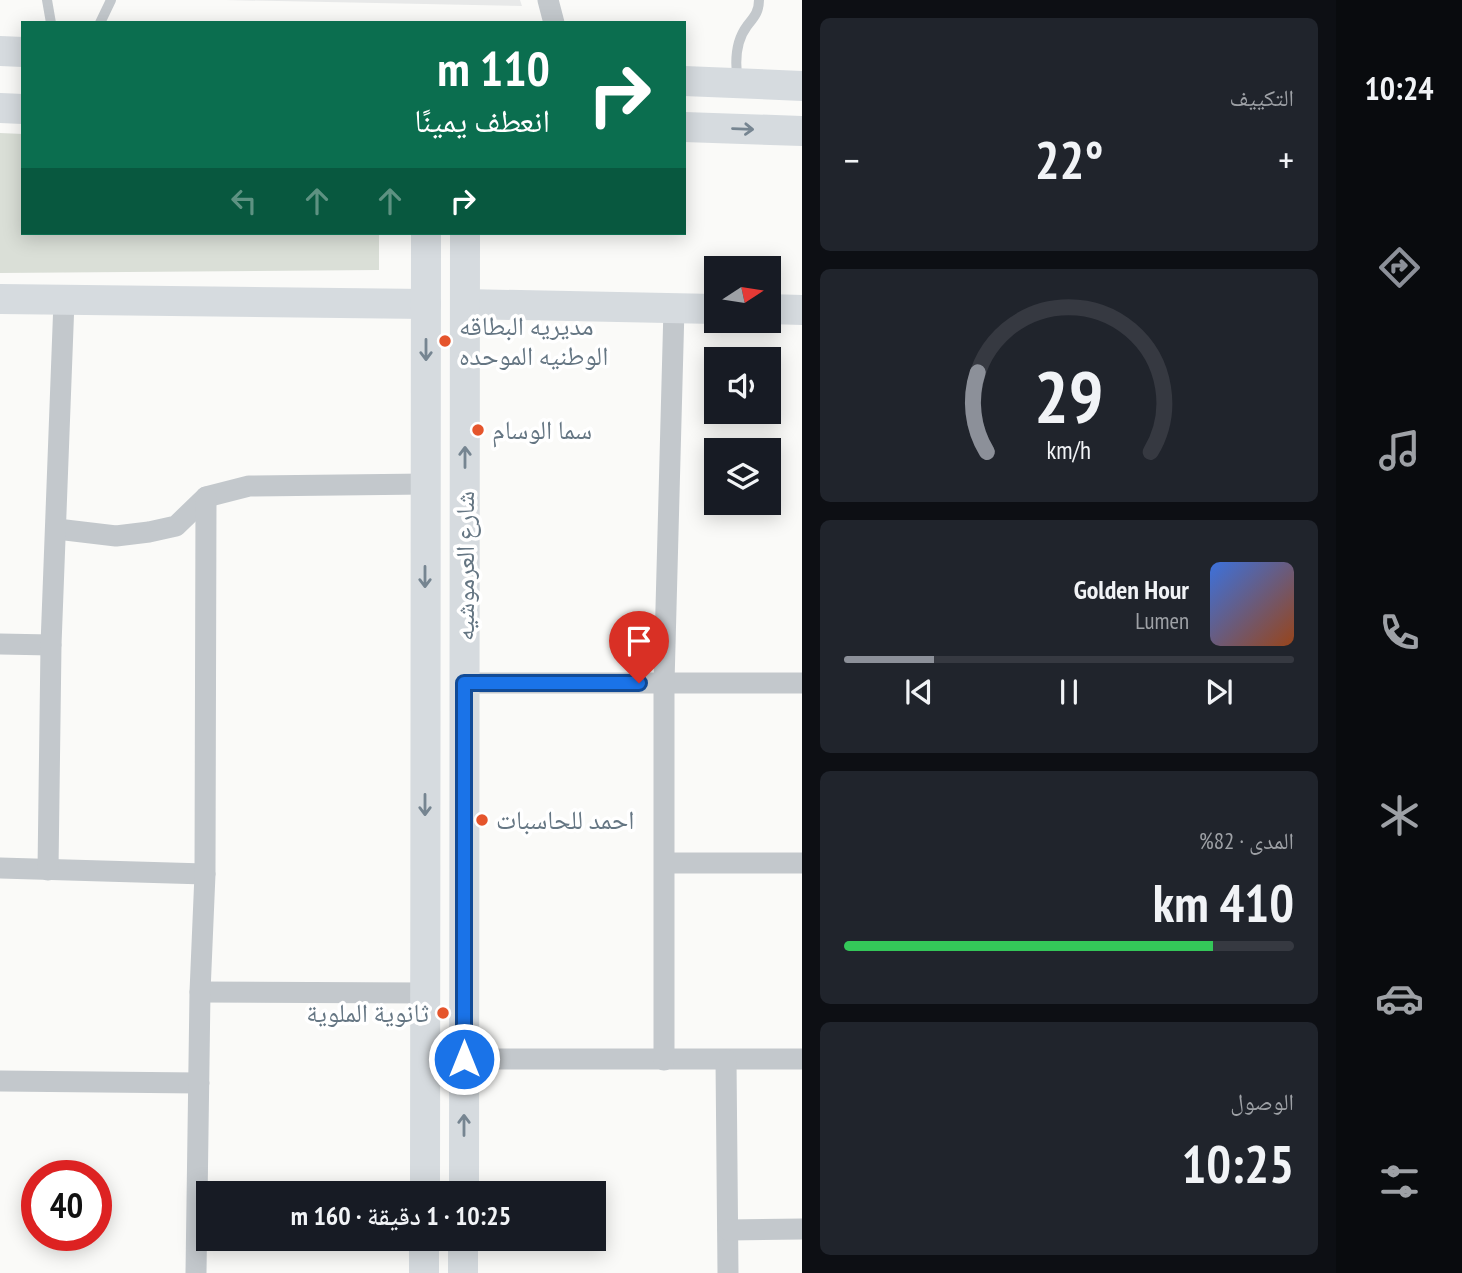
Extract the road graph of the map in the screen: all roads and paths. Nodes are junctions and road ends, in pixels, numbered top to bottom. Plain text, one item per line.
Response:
1 (47, 0) edge
2 (111, 0) edge
3 (548, 0) edge
4 (759, 0) edge
5 (51, 21) edge
6 (101, 21) edge
7 (553, 21) edge
8 (0, 51) edge
9 (21, 52) edge
10 (686, 80) edge
11 (738, 83) junction
12 (802, 86) edge
13 (0, 108) edge
14 (21, 109) edge
15 (686, 127) edge
16 (802, 131) edge
17 (426, 235) edge
18 (466, 235) edge
19 (0, 299) edge
20 (64, 301) junction
21 (426, 304) junction
22 (465, 304) junction
23 (674, 308) junction
24 (704, 309) edge
25 (781, 309) edge
26 (802, 310) edge
27 (426, 484) junction
28 (206, 497) junction
29 (57, 528) junction
30 (0, 644) edge
31 (51, 645) junction
32 (464, 683) junction
33 (664, 683) junction
34 (802, 683) edge
35 (666, 863) junction
36 (802, 863) edge
37 (0, 868) edge
38 (48, 870) junction
39 (205, 874) junction
40 (425, 923) junction
41 (464, 925) junction
42 (200, 992) junction
43 (425, 993) junction
44 (464, 1059) junction
45 (802, 1059) edge
46 (664, 1060) junction
47 (726, 1060) junction
48 (0, 1081) edge
49 (199, 1083) junction
50 (425, 1181) edge
51 (464, 1181) edge
52 (728, 1230) junction
53 (802, 1230) edge
54 (424, 1251) edge
55 (463, 1251) edge
56 (197, 1273) edge
57 (424, 1273) edge
58 (463, 1273) edge
59 (729, 1273) edge

1 - 5 lane
2 - 6 lane
3 - 7 street
4 - 11 lane
8 - 9 street
10 - 11 street
11 - 12 street
13 - 14 street
15 -> 16 street
17 - 21 street, شارع العرموشيه
18 - 22 street, شارع العرموشيه
19 - 20 street
20 - 21 street
20 - 29 street
21 -> 27 street, شارع العرموشيه
22 - 23 street
32 -> 22 street, شارع العرموشيه
23 - 24 street
23 - 33 street
25 - 26 street
27 - 28 street
27 -> 40 street, شارع العرموشيه
28 - 29 street
28 - 39 street
29 - 31 street
30 - 31 street
31 - 38 street
32 - 33 street
32 - 41 street, شارع العرموشيه
33 - 34 street
33 - 35 street
35 - 36 street
35 - 46 street
37 - 38 street
38 - 39 street
39 - 42 street
40 - 41 street
40 - 43 street, شارع العرموشيه
41 - 44 street, شارع العرموشيه
42 - 43 street
42 - 49 street
43 - 50 street, شارع العرموشيه
44 - 46 street
51 -> 44 street, شارع العرموشيه
45 - 47 street
46 - 47 street
47 - 52 street
48 - 49 street
49 - 56 street
52 - 53 street
52 - 59 street
54 - 57 street
55 - 58 street

